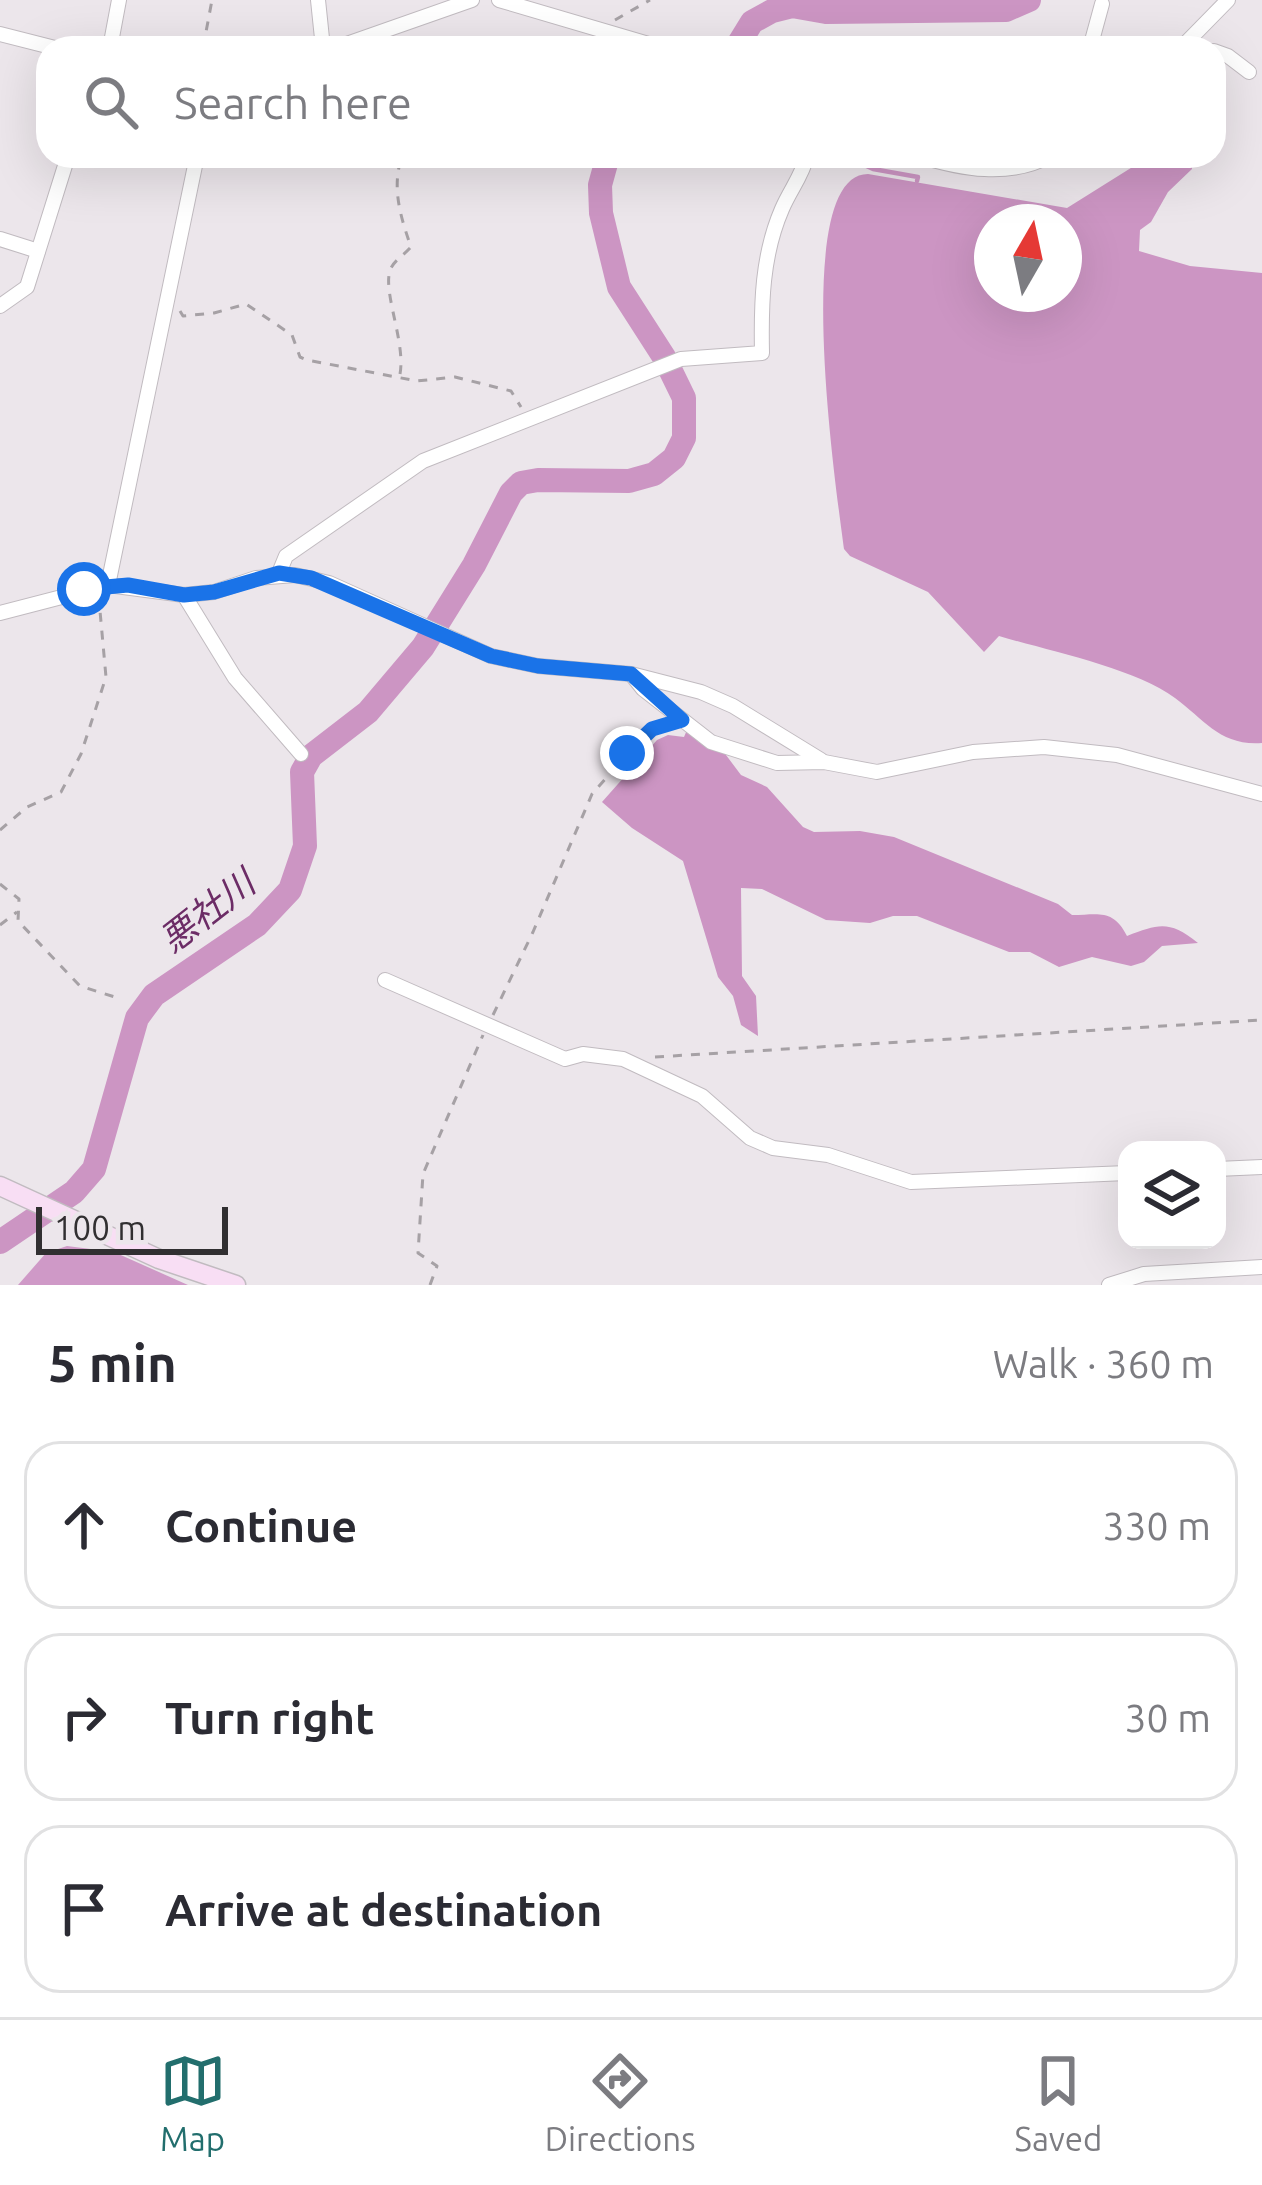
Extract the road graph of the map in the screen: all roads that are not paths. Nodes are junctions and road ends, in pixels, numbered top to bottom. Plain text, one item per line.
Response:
1 (118, 0) edge
2 (318, 0) edge
3 (472, 0) edge
4 (500, 0) edge
5 (1228, 0) edge
6 (1102, 4) dead end
7 (0, 34) edge
8 (112, 36) edge
9 (321, 36) edge
10 (369, 36) edge
11 (622, 36) edge
12 (1093, 36) edge
13 (1197, 36) edge
14 (36, 43) edge
15 (1226, 55) edge
16 (1249, 72) dead end
17 (64, 168) edge
18 (194, 168) edge
19 (802, 168) edge
20 (965, 168) edge
21 (1009, 168) edge
22 (0, 238) edge
23 (38, 251) junction
24 (0, 306) edge
25 (279, 573) junction
26 (102, 586) junction
27 (184, 595) junction
28 (0, 614) edge
29 (631, 674) junction
30 (301, 754) dead end
31 (824, 761) junction
32 (1262, 794) edge
33 (385, 980) dead end
34 (1262, 1168) edge
35 (1226, 1169) edge
36 (1118, 1173) edge
37 (0, 1186) edge
38 (1262, 1267) edge
39 (236, 1285) edge
40 (1109, 1285) edge

1 - 8 street
2 - 9 street
3 - 10 street
4 - 11 street
5 - 13 street
6 - 12 street
7 - 14 street
15 - 16 street
17 - 23 street
18 - 26 street
19 - 25 street
20 - 21 street
22 - 23 street
23 - 24 street
25 - 27 street
25 - 29 street
26 - 27 street
26 - 28 street
27 - 30 street
29 - 31 street
29 - 31 street
31 - 32 street
33 - 36 street
34 - 35 street
37 - 39 main road
38 - 40 street

